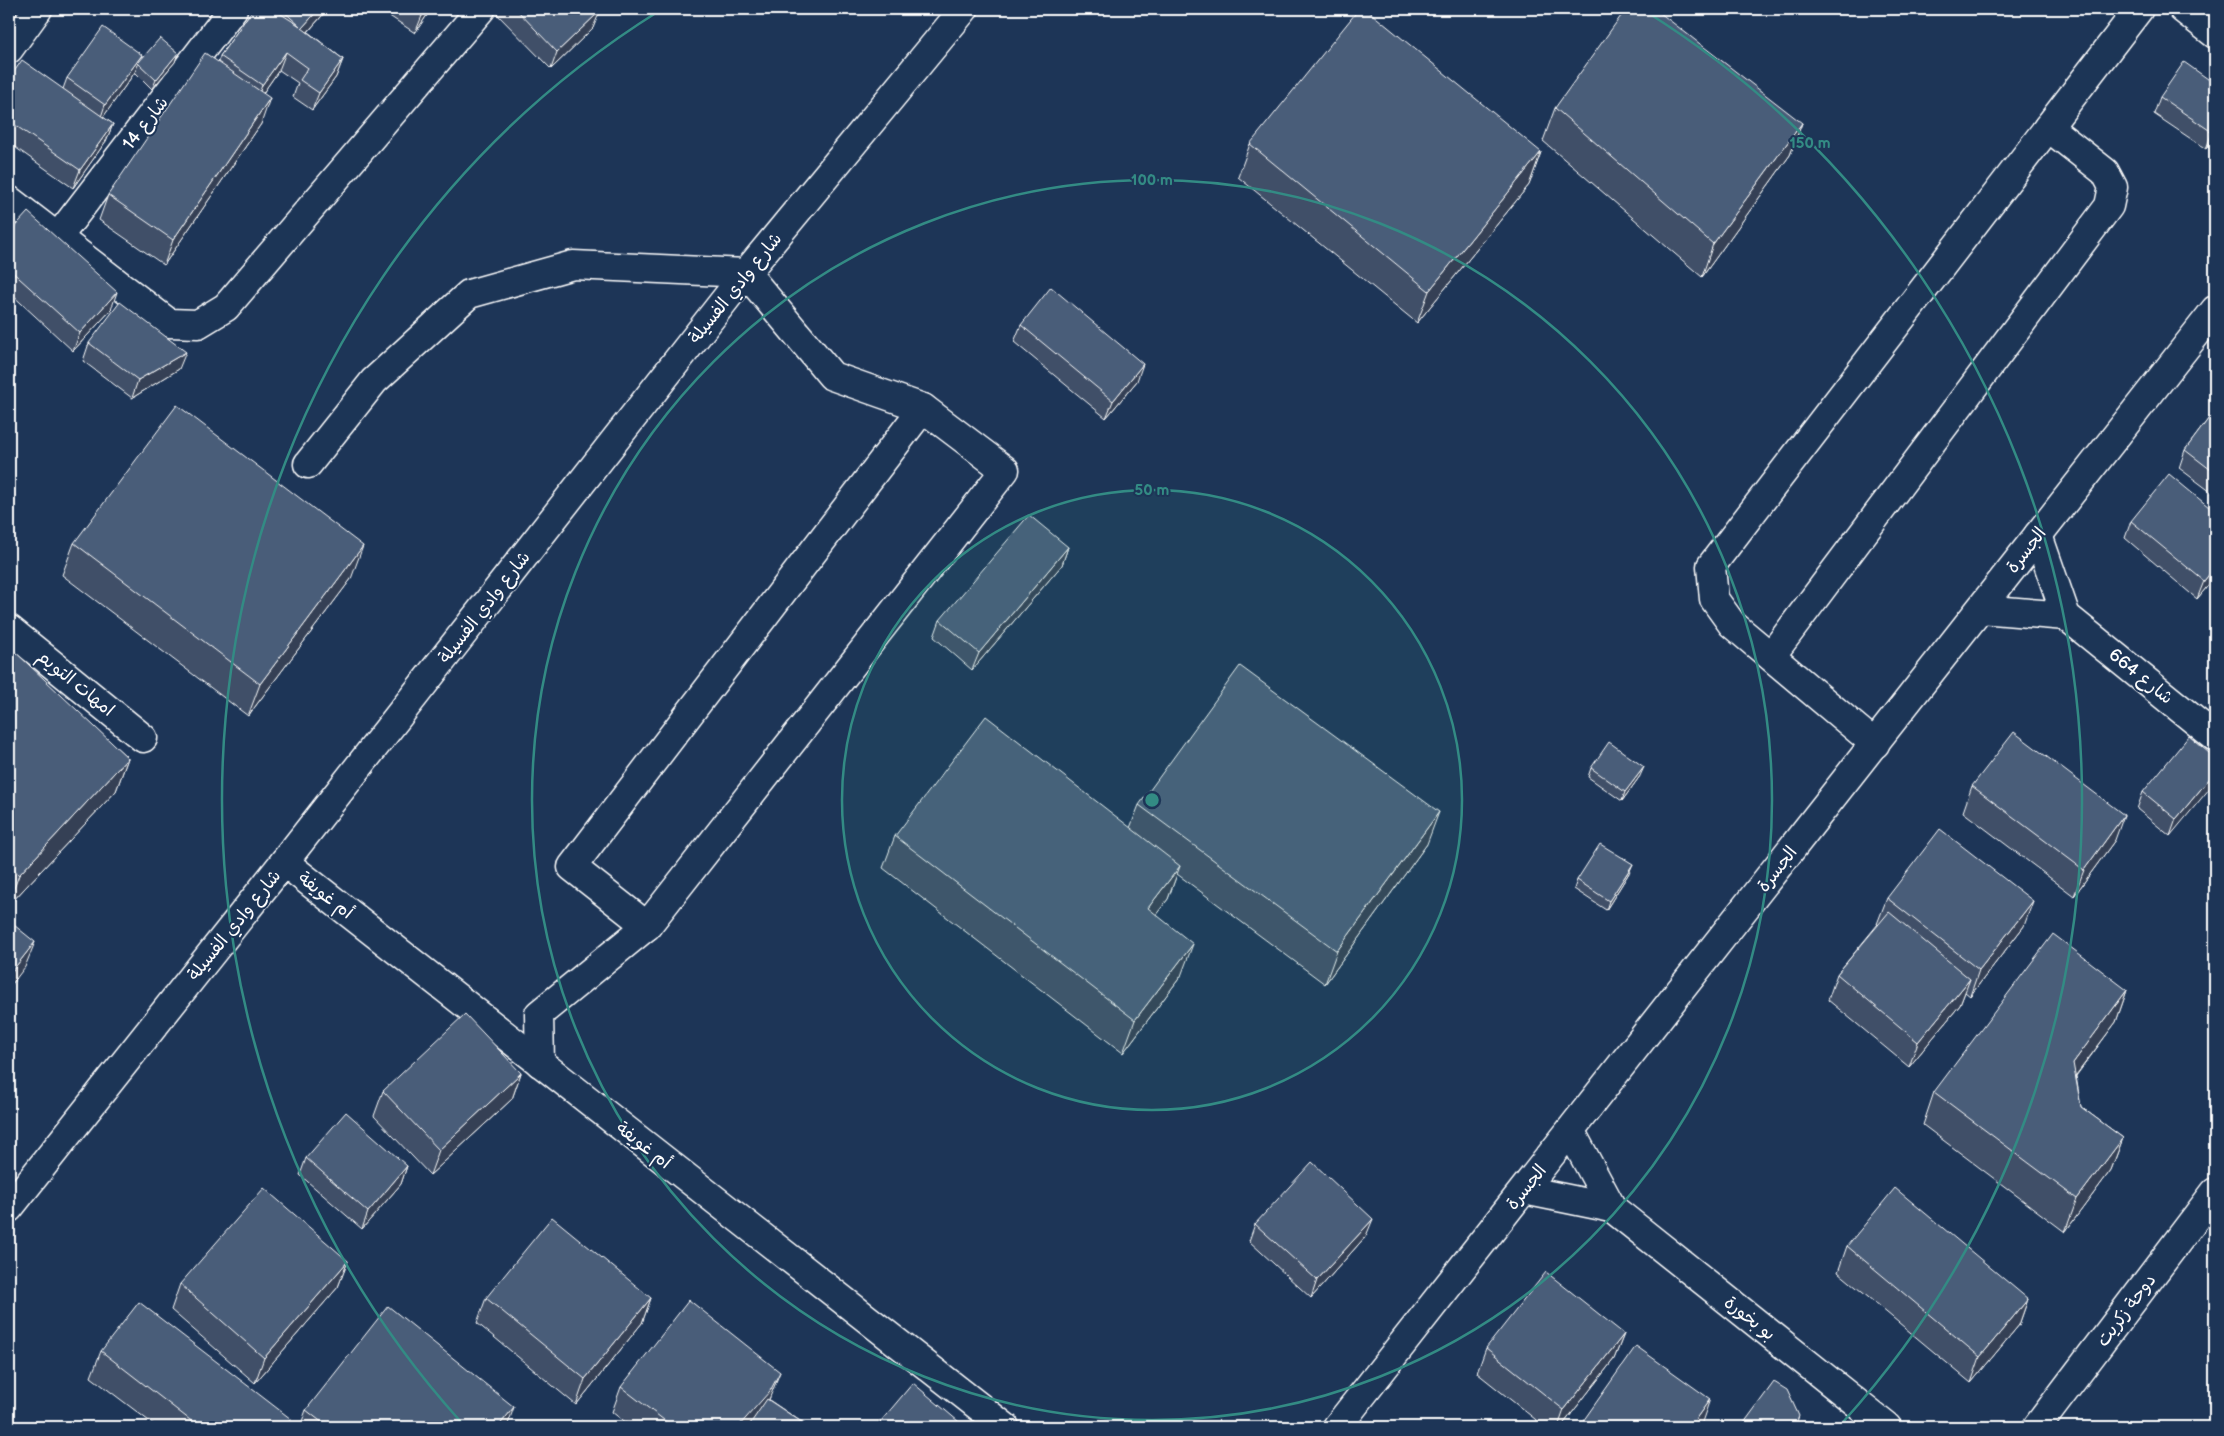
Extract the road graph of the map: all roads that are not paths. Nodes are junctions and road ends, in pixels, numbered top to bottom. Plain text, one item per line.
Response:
1 (38, 9) edge
2 (233, 9) edge
3 (481, 9) edge
4 (964, 9) edge
5 (2139, 9) edge
6 (2183, 9) edge
7 (2215, 34) edge
8 (9, 49) edge
9 (2048, 127) junction
10 (9, 200) edge
11 (58, 237) junction
12 (746, 273) junction
13 (2215, 310) edge
14 (923, 408) junction
15 (308, 464) dead end
16 (2038, 534) junction
17 (1981, 609) junction
18 (2066, 616) junction
19 (9, 629) edge
20 (1771, 656) junction
21 (2215, 737) edge
22 (144, 738) dead end
23 (1875, 744) junction
24 (284, 862) junction
25 (647, 926) junction
26 (540, 1063) junction
27 (1571, 1132) junction
28 (1524, 1190) junction
29 (2215, 1192) edge
30 (9, 1208) edge
31 (1612, 1208) junction
32 (1005, 1427) edge
33 (1337, 1427) edge
34 (1888, 1427) edge
35 (2037, 1427) edge

1 - 8 street
2 - 11 street, شارع 14
3 - 11 street
4 - 12 street, شارع وادي الفسيلة
5 - 9 street
6 - 7 street
9 - 20 street
9 - 20 street
10 - 11 street
12 - 14 street
12 - 15 street
12 - 24 street, شارع وادي الفسيلة
13 - 16 street, الجسرة
14 - 25 street
14 - 25 street
16 - 17 street, الجسرة
16 - 18 street
17 - 18 street
17 - 23 street, الجسرة
18 - 21 street, شارع 664
19 - 22 street, امهات التويم
20 - 23 street
23 - 27 street, الجسرة
24 - 26 street, أم غويفة
24 - 30 street, شارع وادي الفسيلة
25 - 26 street
26 - 32 street, أم غويفة
27 - 28 street, الجسرة
27 - 31 street, بو بخورة
28 - 31 street, بو بخورة
28 - 33 street, الجسرة
29 - 35 street, دوحة زكريت
31 - 34 street, بو بخورة

